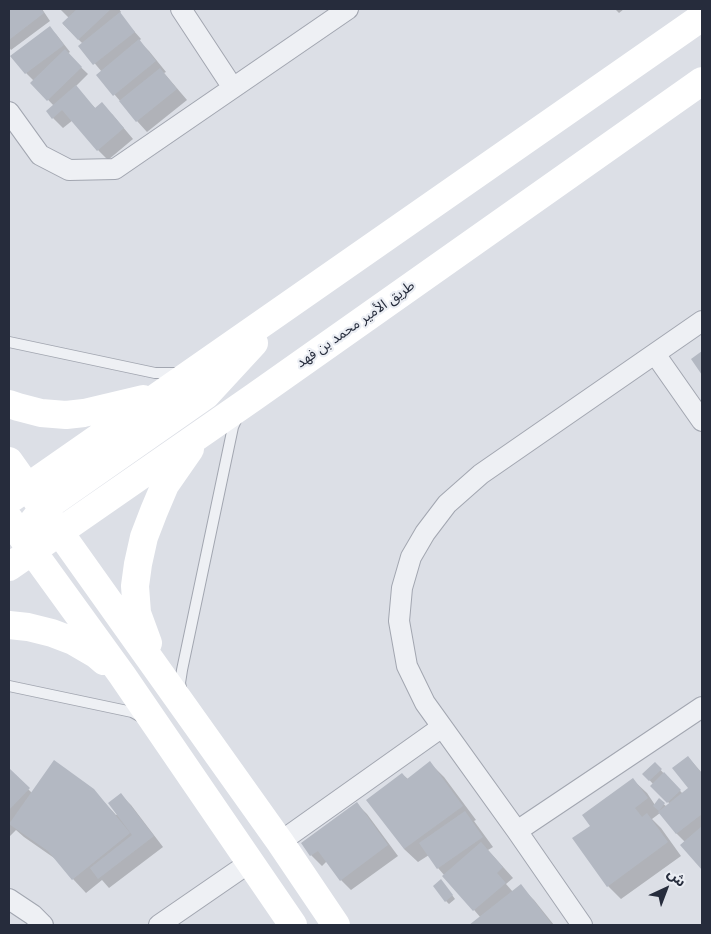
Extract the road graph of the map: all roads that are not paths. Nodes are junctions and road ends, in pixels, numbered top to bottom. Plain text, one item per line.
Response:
1 (180, 9) edge
2 (348, 9) edge
3 (702, 17) edge
4 (702, 81) edge
5 (233, 88) junction
6 (9, 112) edge
7 (287, 306) junction
8 (702, 321) edge
9 (9, 342) edge
10 (656, 354) junction
11 (202, 366) junction
12 (162, 394) junction
13 (254, 397) junction
14 (9, 404) edge
15 (702, 421) edge
16 (200, 435) junction
17 (9, 461) edge
18 (21, 518) edge
19 (60, 532) junction
20 (9, 567) edge
21 (9, 625) edge
22 (157, 671) junction
23 (122, 676) junction
24 (9, 686) edge
25 (702, 707) edge
26 (188, 714) junction
27 (442, 727) junction
28 (161, 733) junction
29 (517, 831) junction
30 (280, 842) junction
31 (249, 863) junction
32 (9, 899) edge
33 (43, 925) edge
34 (158, 925) edge
35 (293, 925) edge
36 (336, 925) edge
37 (582, 925) edge

1 - 5 street
2 - 5 street
3 - 7 street, طريق الأمير محمد بن فهد
4 - 13 street, طريق الأمير محمد بن فهد
5 - 6 street
7 - 11 street, طريق الأمير محمد بن فهد
7 - 18 street
8 - 10 street
9 - 11 lane
10 - 15 street
10 - 27 street
11 - 12 street, طريق الأمير محمد بن فهد
12 - 14 street
12 - 18 street, طريق الأمير محمد بن فهد
13 - 16 street, طريق الأمير محمد بن فهد
13 - 26 lane
16 - 19 street, طريق الأمير محمد بن فهد
16 - 22 street
17 - 18 street
18 - 19 street, طريق الأمير محمد بن فهد
18 - 20 street, طريق الأمير محمد بن فهد
18 - 23 street
19 - 22 street
21 - 23 street
22 - 26 street
23 - 28 street
24 - 28 lane
25 - 29 street
26 - 30 street
27 - 29 street
27 - 30 street
28 - 31 street
29 - 37 street
30 - 36 street
31 - 34 street
31 - 35 street
32 - 33 street

